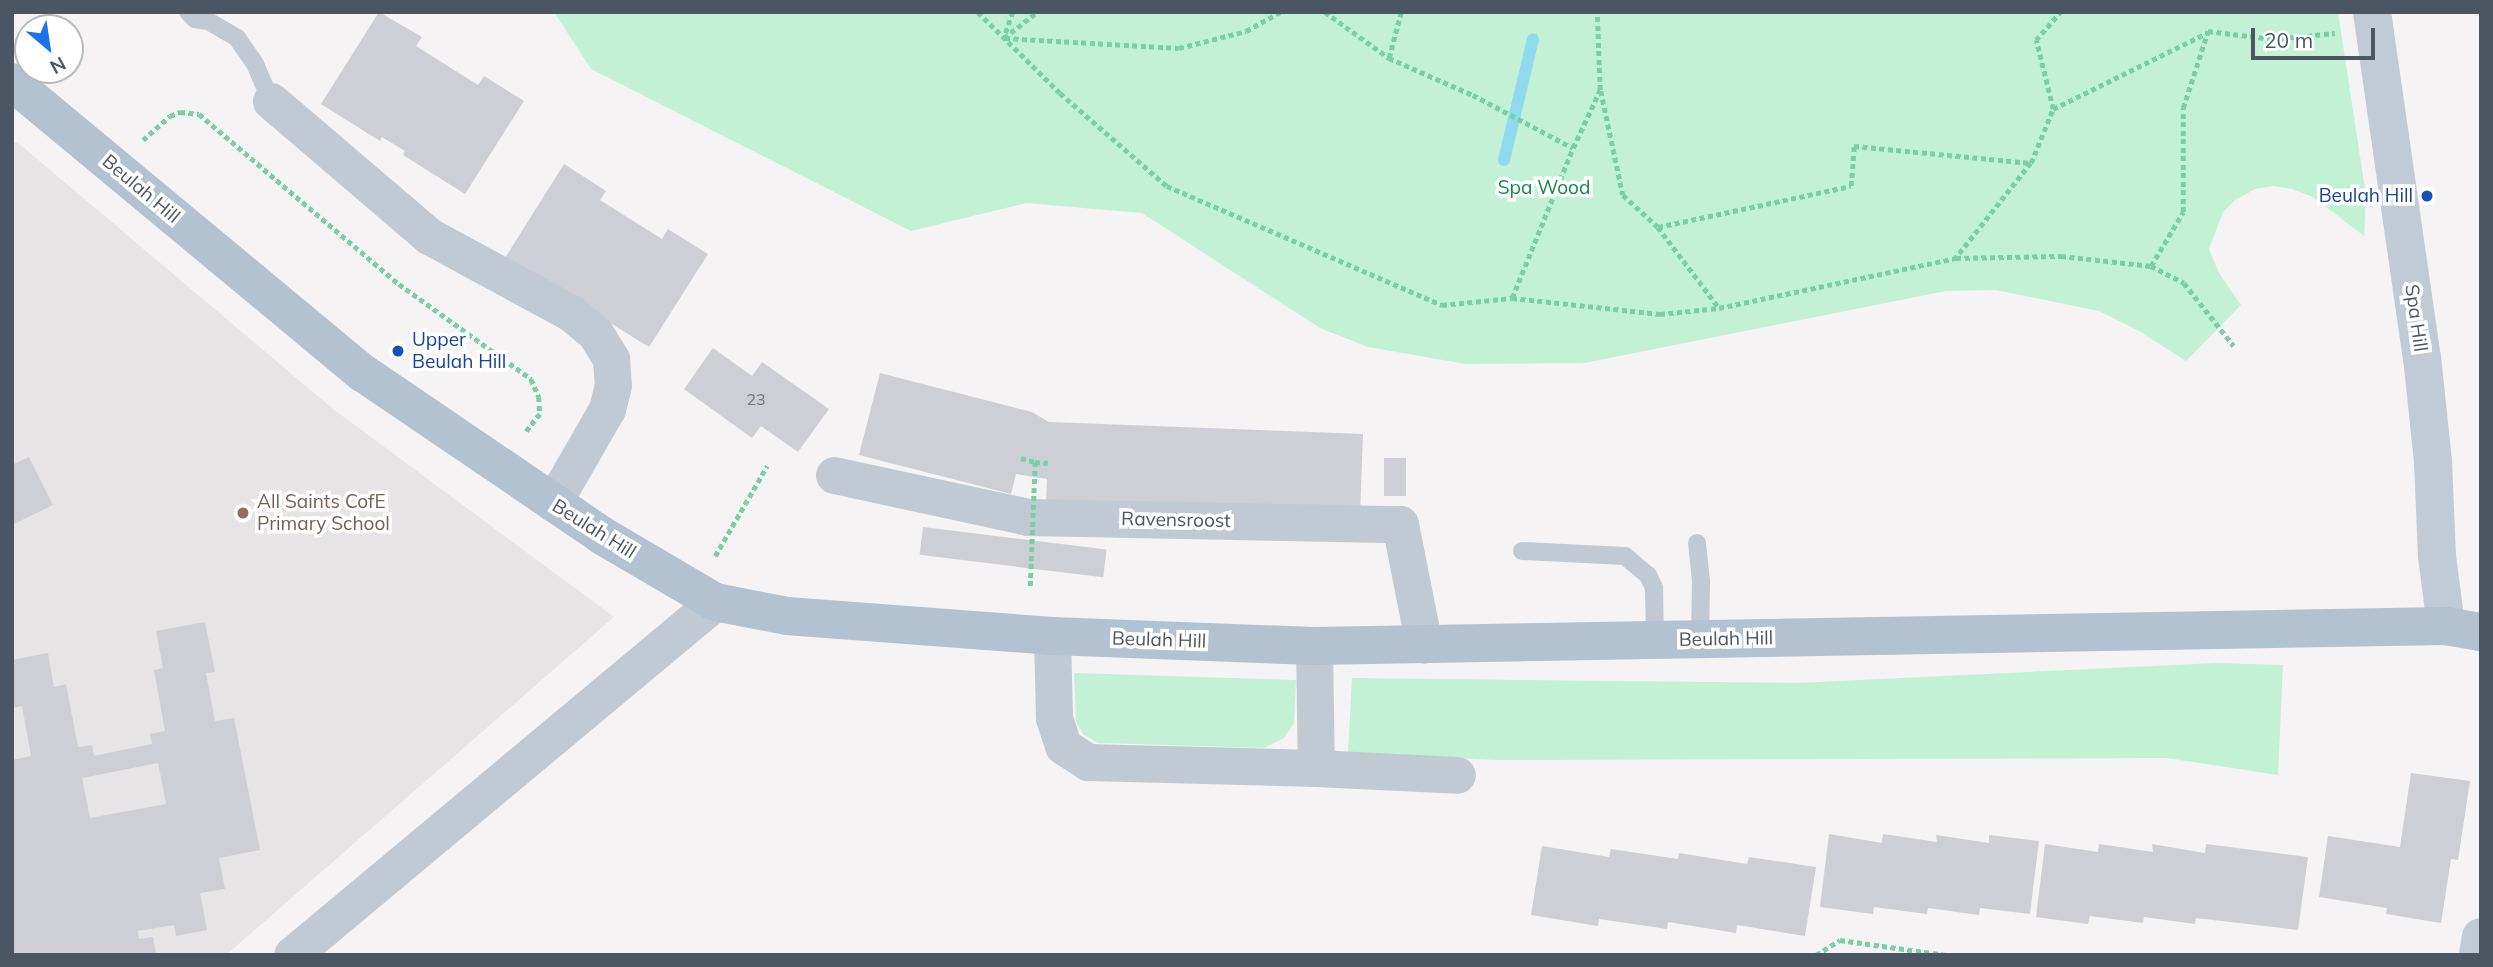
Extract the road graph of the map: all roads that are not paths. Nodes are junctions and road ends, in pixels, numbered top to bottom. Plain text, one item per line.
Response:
1 (188, 12) edge
2 (2373, 21) edge
3 (12, 82) edge
4 (271, 101) joint
5 (834, 475) dead end
6 (553, 503) junction
7 (1697, 543) dead end
8 (1522, 551) dead end
9 (705, 596) junction
10 (2463, 629) edge
11 (1052, 636) junction
12 (1700, 639) junction
13 (1655, 640) junction
14 (1424, 645) junction
15 (1314, 646) junction
16 (1316, 768) junction
17 (1457, 775) dead end
18 (2481, 937) edge
19 (292, 955) edge
20 (2478, 955) edge

1 - 4 lane
2 - 10 street, Spa Hill
3 - 6 main road, Beulah Hill
4 - 6 street
5 - 14 street, Ravensroost
6 - 9 main road, Beulah Hill
7 - 12 lane
8 - 13 lane
9 - 11 main road, Beulah Hill
9 - 19 street
10 - 12 main road, Beulah Hill
11 - 15 main road, Beulah Hill
11 - 16 street
12 - 13 main road, Beulah Hill
13 - 14 main road, Beulah Hill
14 - 15 main road, Beulah Hill
15 - 16 street
16 - 17 street
18 - 20 street

